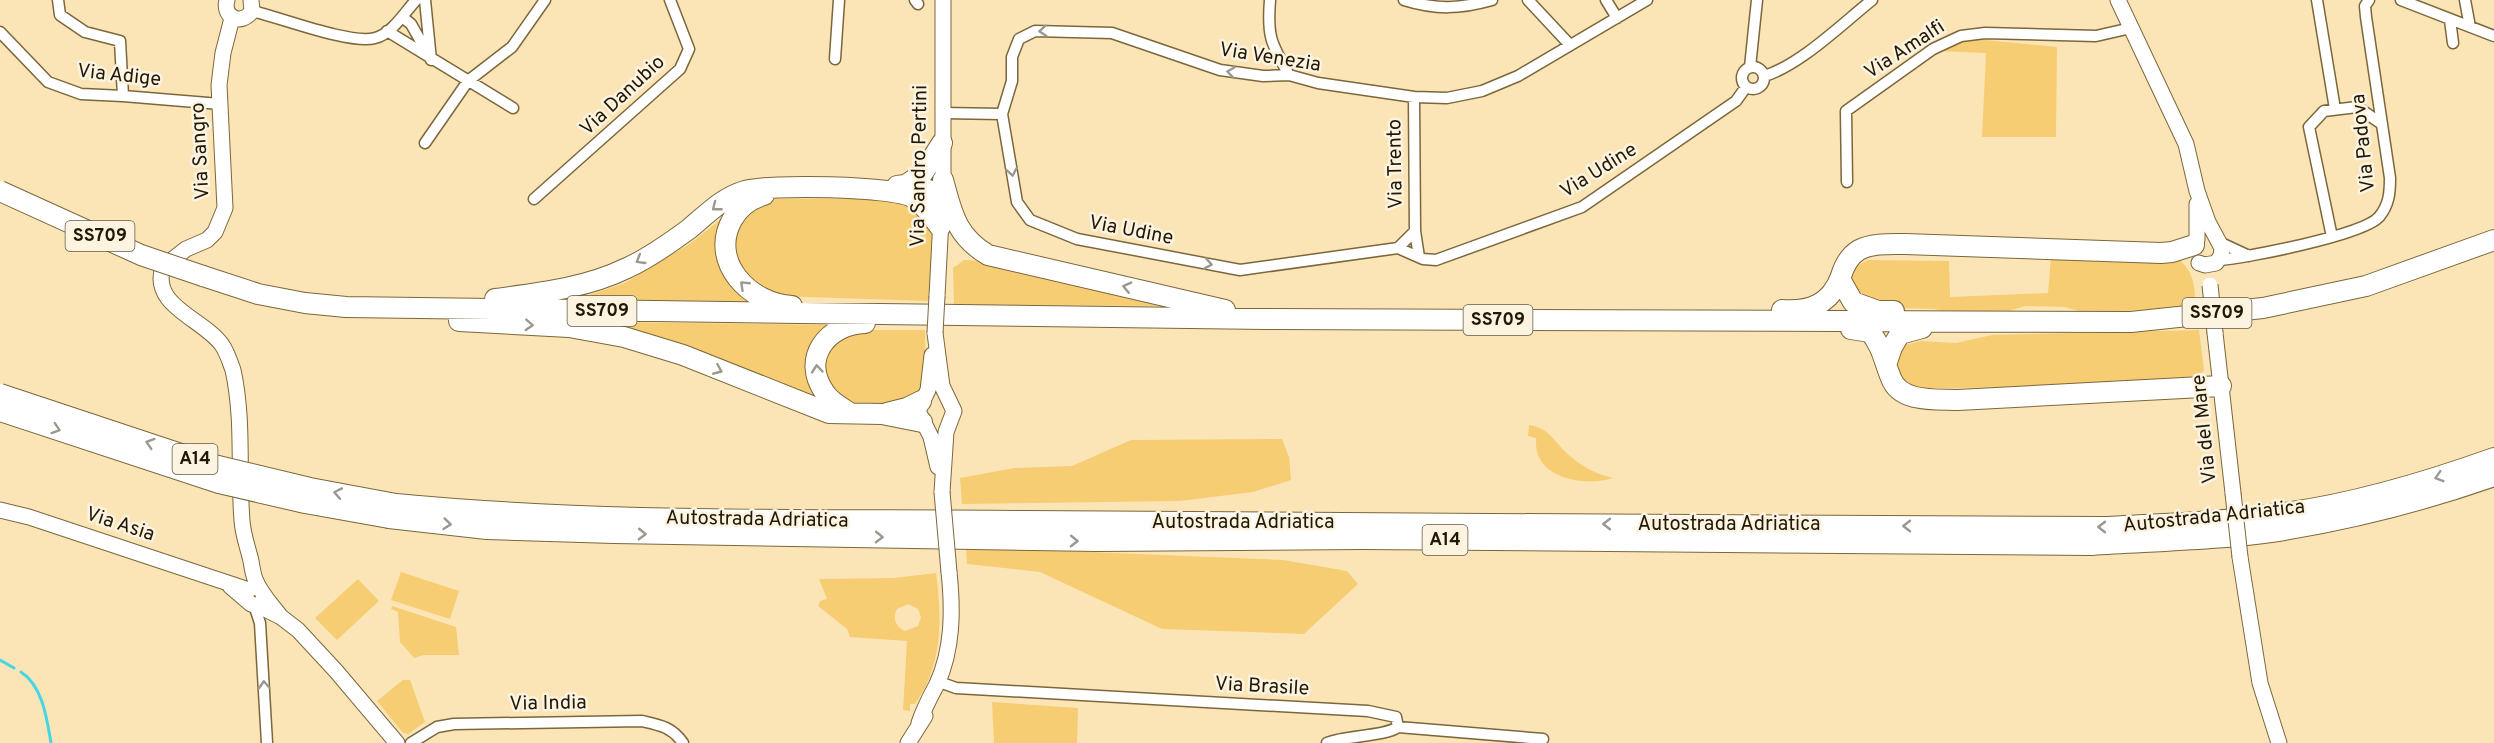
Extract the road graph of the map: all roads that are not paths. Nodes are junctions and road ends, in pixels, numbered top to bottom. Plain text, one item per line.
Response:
1 (58, 0) edge
2 (227, 0) edge
3 (416, 0) edge
4 (425, 0) edge
5 (545, 0) edge
6 (670, 0) edge
7 (839, 0) edge
8 (943, 0) edge
9 (1270, 0) edge
10 (1404, 0) edge
11 (1492, 0) edge
12 (1528, 0) edge
13 (1606, 0) edge
14 (1647, 0) edge
15 (1757, 0) edge
16 (1872, 0) edge
17 (2118, 0) edge
18 (2317, 0) edge
19 (2369, 0) edge
20 (2401, 0) edge
21 (2465, 0) edge
22 (251, 5) edge
23 (402, 17) junction
24 (232, 18) junction
25 (1617, 18) junction
26 (2450, 20) junction
27 (2469, 27) junction
28 (2131, 28) junction
29 (387, 31) junction
30 (0, 32) edge
31 (2494, 36) edge
32 (2453, 44) dead end
33 (1570, 45) junction
34 (835, 59) dead end
35 (431, 60) junction
36 (1750, 67) junction
37 (1289, 75) junction
38 (1764, 76) junction
39 (468, 81) junction
40 (1746, 87) junction
41 (123, 96) junction
42 (1414, 97) junction
43 (220, 104) junction
44 (513, 108) dead end
45 (2335, 110) junction
46 (942, 113) junction
47 (1002, 114) junction
48 (2382, 124) junction
49 (425, 143) dead end
50 (942, 143) junction
51 (943, 180) junction
52 (1847, 182) dead end
53 (906, 185) junction
54 (786, 188) junction
55 (873, 190) junction
56 (0, 191) edge
57 (2197, 191) junction
58 (534, 199) dead end
59 (942, 202) junction
60 (940, 227) junction
61 (1415, 231) junction
62 (2332, 237) junction
63 (2218, 240) junction
64 (2494, 240) edge
65 (1398, 248) junction
66 (2196, 252) junction
67 (2249, 256) junction
68 (1419, 257) junction
69 (2217, 262) junction
70 (1840, 279) junction
71 (2210, 285) junction
72 (346, 307) junction
73 (858, 315) junction
74 (902, 315) junction
75 (1266, 319) junction
76 (1731, 321) junction
77 (1804, 321) junction
78 (1957, 323) junction
79 (935, 333) junction
80 (1887, 362) junction
81 (2221, 386) junction
82 (0, 393) edge
83 (946, 396) junction
84 (923, 399) junction
85 (0, 411) edge
86 (850, 413) junction
87 (882, 414) junction
88 (951, 421) junction
89 (924, 424) junction
90 (2494, 458) edge
91 (2494, 476) edge
92 (942, 490) junction
93 (0, 510) edge
94 (392, 511) junction
95 (259, 600) junction
96 (942, 681) junction
97 (1398, 727) junction
98 (1543, 739) dead end
99 (267, 743) edge
100 (397, 743) edge
101 (411, 743) edge
102 (683, 743) edge
103 (908, 743) edge
104 (1327, 743) edge
105 (2278, 743) edge

1 - 41 street
2 - 24 main road, Via Sangro
3 - 23 street
4 - 35 street
5 - 39 street
6 - 58 street, Via Danubio
7 - 34 street
8 - 46 main road, Via Sandro Pertini
9 - 37 street
10 - 11 street
12 - 33 street
13 - 25 street
14 - 25 street, Via Venezia
15 - 36 street
16 - 38 street, Via Udine
17 - 28 main road, Via del Mare
18 - 45 street
19 - 48 street, Via Padova
20 - 26 street
21 - 27 street
22 - 24 main road
22 - 29 street
23 - 29 street
23 - 35 street
24 - 43 main road, Via Sangro
25 - 33 street, Via Venezia
26 - 27 street
26 - 32 street
27 - 31 street
28 - 52 street, Via Amalfi
28 - 57 main road, Via del Mare
29 - 35 street
30 - 41 street, Via Adige
33 - 42 street, Via Venezia
35 - 39 street
36 - 38 street
36 - 40 street
37 - 42 street, Via Venezia
37 -> 47 street, Via Venezia
38 - 40 street, Via Udine
39 - 44 street
39 - 49 street
40 - 68 street, Via Udine
41 - 43 street, Via Adige
42 - 61 street, Via Trento
43 - 95 main road, Via Sangro
45 - 48 street
45 - 62 street
46 - 47 street
46 - 50 main road, Via Sandro Pertini
47 -> 65 street, Via Udine
48 - 62 street, Via Padova
50 - 51 main road, Via Sandro Pertini
50 - 53 highway
51 - 59 main road, Via Sandro Pertini
75 -> 51 highway
53 - 55 highway
53 - 59 highway
54 - 55 highway
54 -> 72 highway
73 -> 54 highway
55 - 60 highway
56 - 72 highway, SS709, bridge
57 - 63 main road, Via del Mare
57 - 66 main road, Via del Mare
59 - 60 main road, Via Sandro Pertini
60 - 79 main road, Via Sandro Pertini, bridge
61 - 65 street
61 - 68 street
62 - 67 street, Via Padova
63 - 66 main road
63 - 67 street
63 - 69 main road, Via del Mare
64 - 78 highway, SS709
65 - 68 street, Via Udine
66 - 69 main road
66 - 70 highway
66 - 71 main road, Via del Mare
67 - 69 street, Via Padova
69 - 71 main road, Via del Mare
70 - 76 highway
70 - 78 highway
71 - 81 main road, Via del Mare, bridge
72 - 73 highway, SS709
72 -> 86 highway
73 - 74 highway, SS709
74 - 75 highway, SS709
86 -> 74 highway
75 - 76 highway, SS709
76 - 77 highway, SS709
77 - 78 highway, SS709
77 - 80 highway
78 - 80 highway
79 - 83 main road, Via Sandro Pertini
79 - 84 main road, Via Sandro Pertini
80 - 81 highway
81 - 105 main road, Via del Mare, bridge
94 -> 82 highway, Autostrada Adriatica / A14, bridge
83 - 84 main road
83 - 88 main road, Via Sandro Pertini
84 - 87 highway
84 - 89 main road, Via Sandro Pertini
85 -> 94 highway, Autostrada Adriatica / A14, bridge
86 - 87 highway
87 - 89 highway
88 - 89 main road
88 - 92 main road, Via Sandro Pertini
89 - 92 main road, Via Sandro Pertini
90 -> 94 highway, Autostrada Adriatica / A14
94 -> 91 highway, Autostrada Adriatica / A14
92 - 96 main road, Via Sandro Pertini, bridge
93 - 95 main road, Via Asia
99 -> 95 street
95 - 100 main road, Via Asia
96 - 97 street, Via Brasile
96 - 103 main road
97 - 98 street, Via Brasile
97 - 104 street
101 - 102 street, Via India

